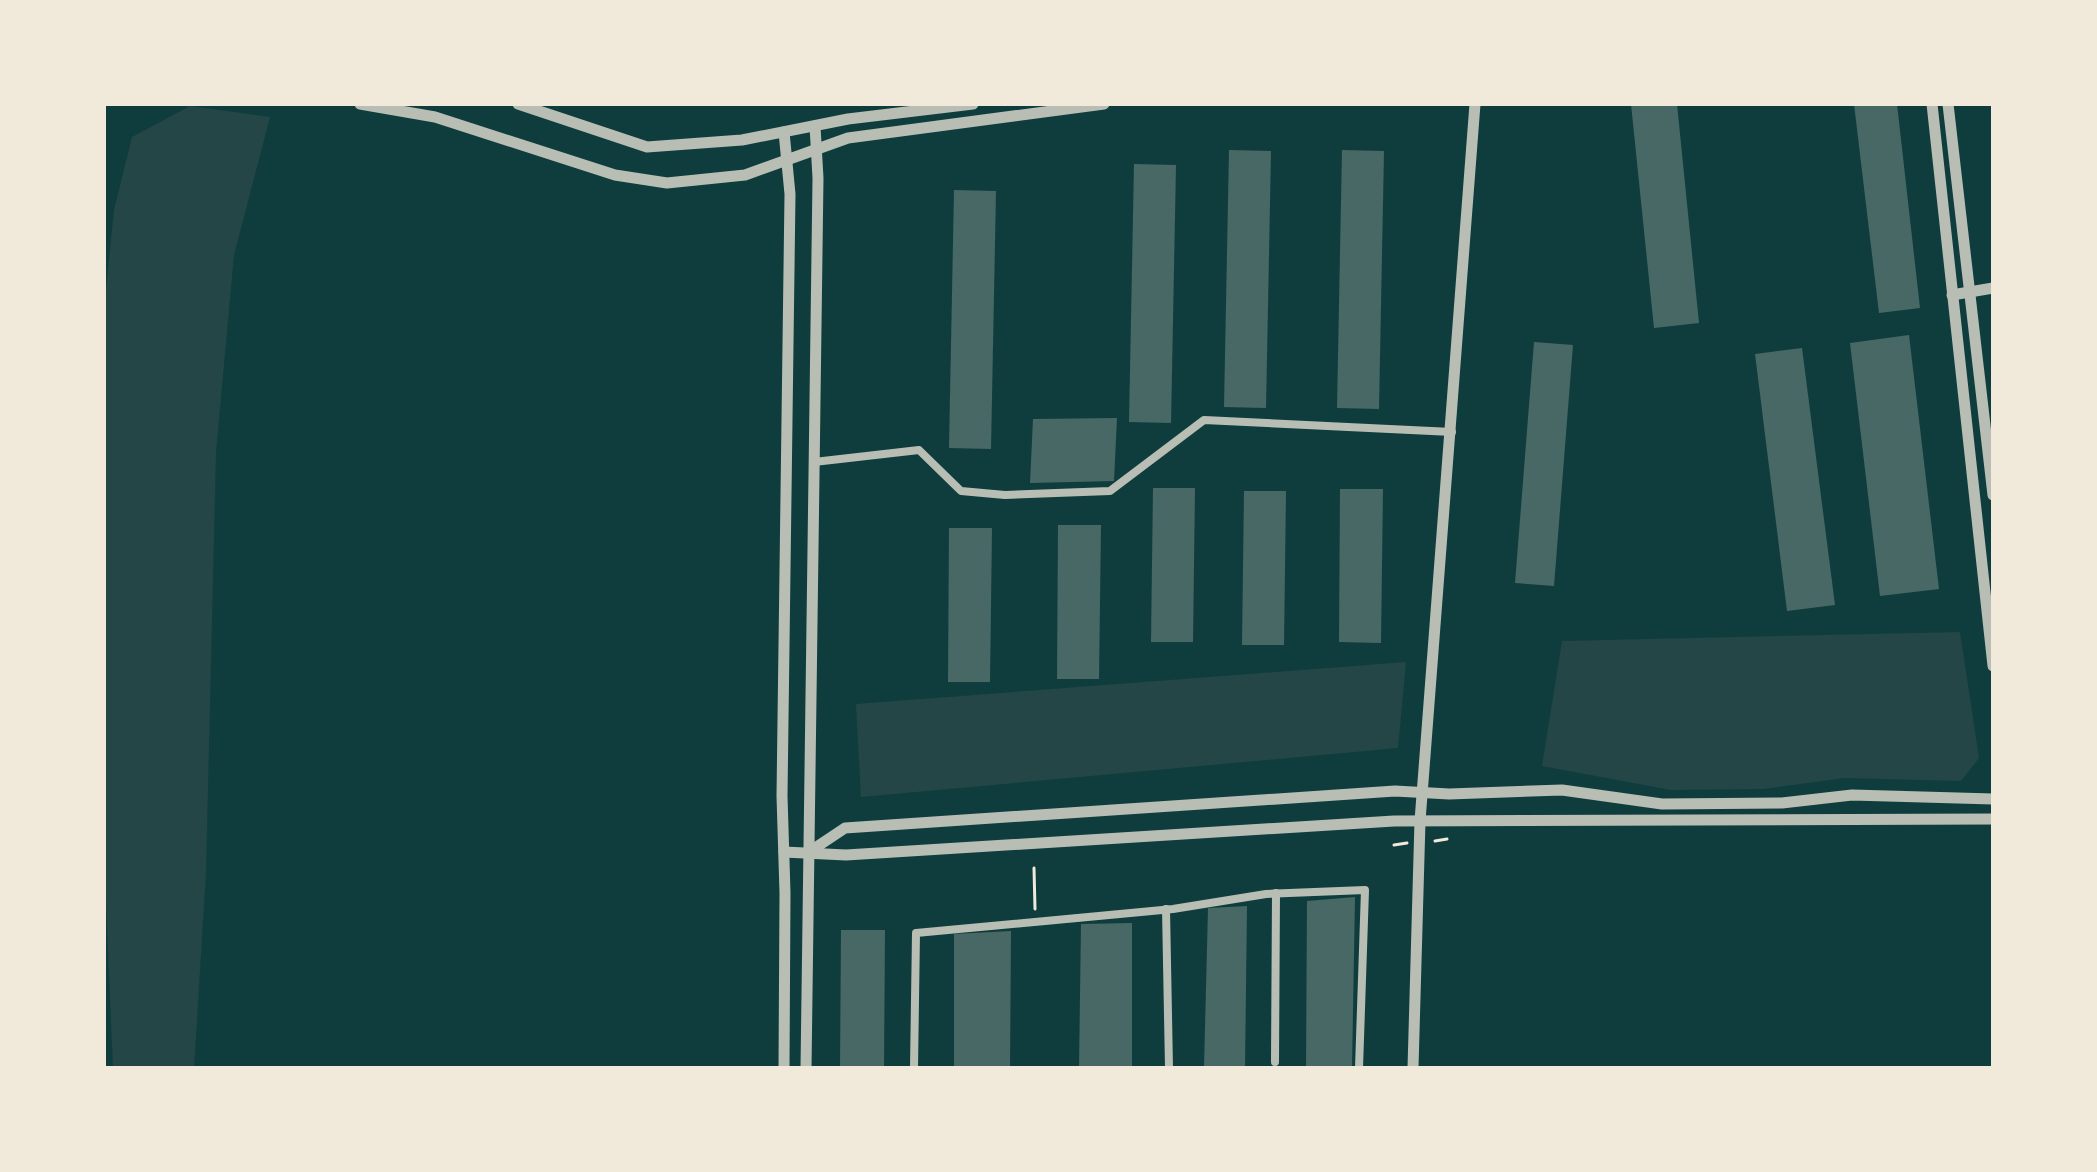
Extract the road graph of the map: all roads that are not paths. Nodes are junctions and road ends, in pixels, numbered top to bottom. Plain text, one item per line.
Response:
1 (360, 104) edge
2 (518, 104) edge
3 (973, 104) edge
4 (1104, 104) edge
5 (1475, 104) edge
6 (1932, 104) edge
7 (1948, 104) edge
8 (815, 126) junction
9 (784, 132) junction
10 (816, 149) junction
11 (787, 160) junction
12 (1993, 288) edge
13 (1969, 292) junction
14 (1952, 295) junction
15 (1452, 432) junction
16 (814, 462) junction
17 (1993, 495) edge
18 (1993, 666) edge
19 (1993, 799) edge
20 (1993, 819) edge
21 (1420, 821) junction
22 (784, 852) junction
23 (809, 852) junction
24 (1276, 893) junction
25 (1166, 909) junction
26 (1275, 1062) dead end
27 (784, 1068) edge
28 (806, 1068) edge
29 (914, 1068) edge
30 (1169, 1068) edge
31 (1359, 1068) edge
32 (1413, 1068) edge

1 - 11 street
2 - 9 street
3 - 8 street
4 - 10 street
5 - 15 street
6 - 14 street
7 - 13 street
8 - 9 street
8 - 10 street
9 - 11 street
10 - 11 street
10 - 16 street
11 - 22 street
12 - 13 street
13 - 14 street
13 - 17 street
14 - 18 street
15 - 16 street
15 - 21 street
16 - 23 street
19 - 23 street
20 - 21 street
21 - 23 street
21 - 32 street
22 - 23 street
22 - 27 street
23 - 28 street
24 - 25 street
24 - 26 street
24 - 31 street
25 - 29 street
25 - 30 street

